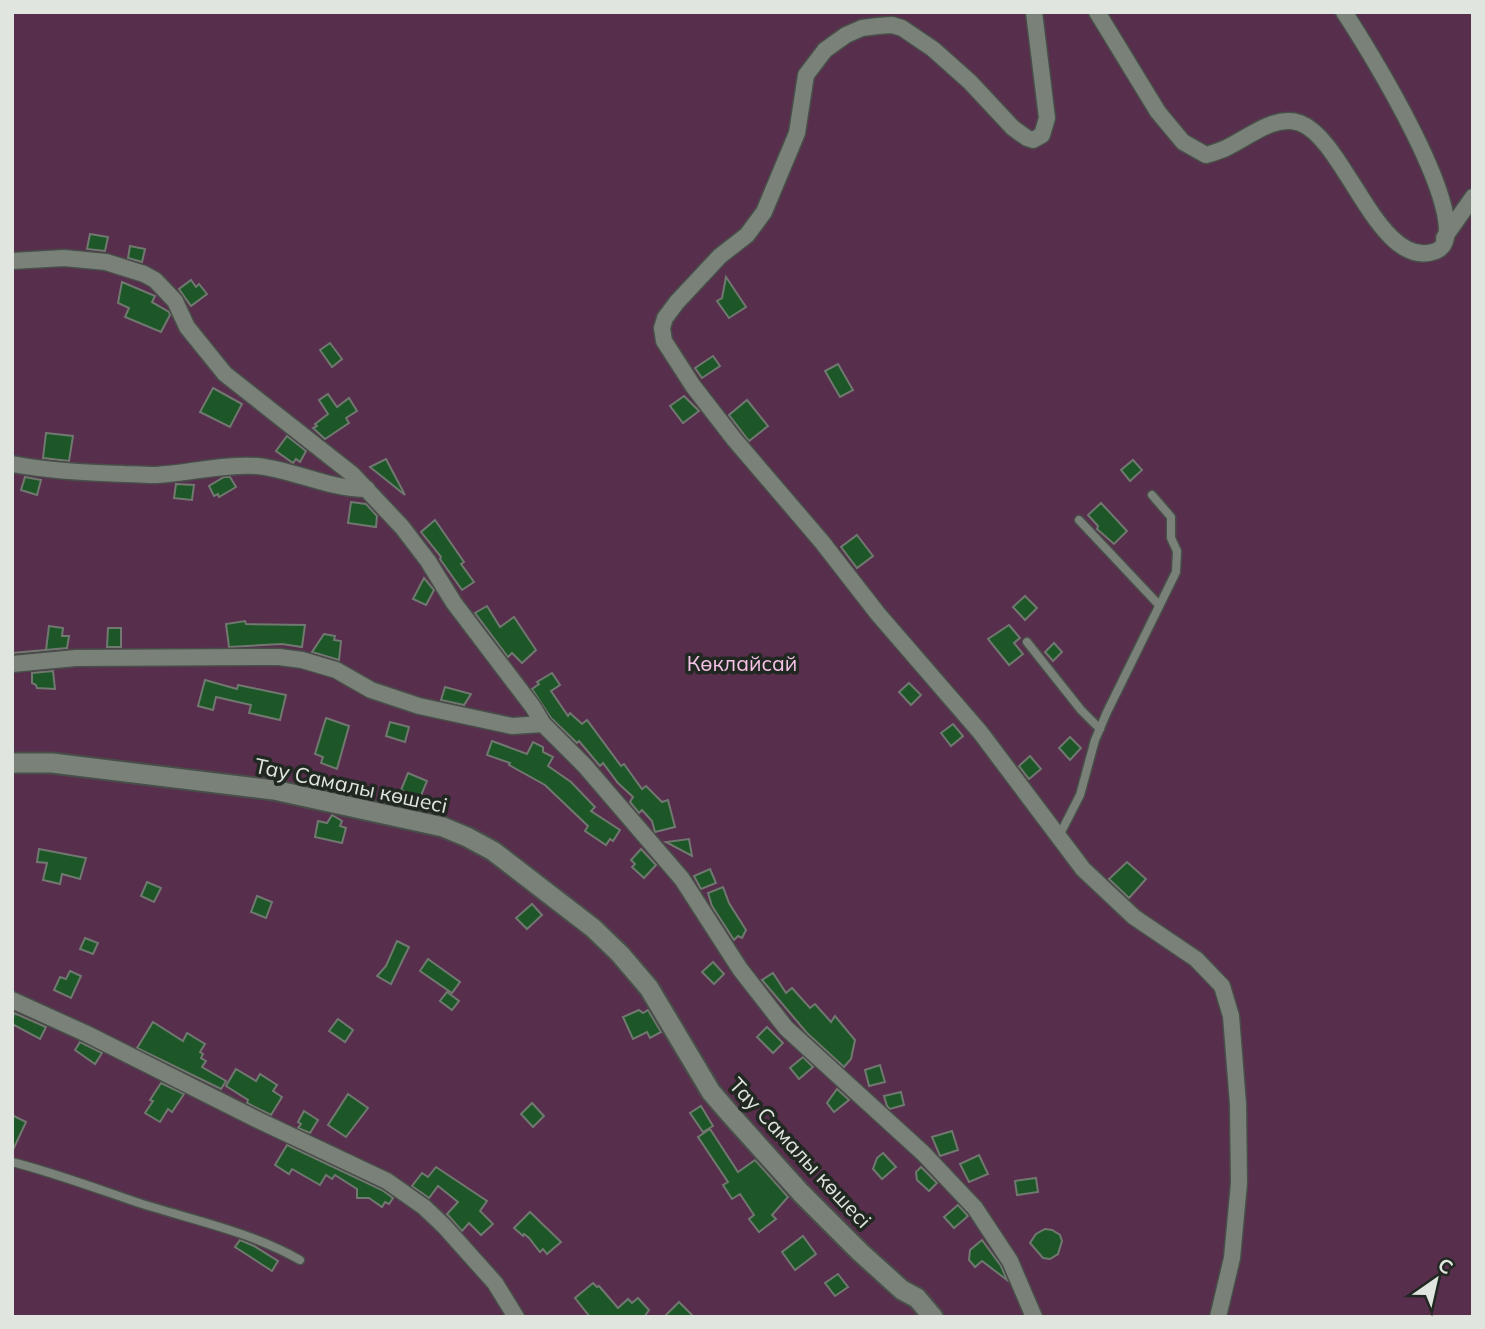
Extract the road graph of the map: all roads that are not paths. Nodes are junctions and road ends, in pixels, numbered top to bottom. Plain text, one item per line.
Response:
1 (1034, 12) edge
2 (1097, 12) edge
3 (1344, 12) edge
4 (1473, 197) edge
5 (1444, 238) junction
6 (12, 261) edge
7 (12, 464) edge
8 (367, 489) junction
9 (1152, 495) dead end
10 (1079, 520) dead end
11 (1158, 605) junction
12 (1027, 642) dead end
13 (12, 664) edge
14 (542, 724) junction
15 (1100, 729) junction
16 (12, 763) edge
17 (1059, 836) junction
18 (12, 1000) edge
19 (12, 1162) edge
20 (300, 1260) dead end
21 (516, 1317) edge
22 (933, 1317) edge
23 (1034, 1317) edge
24 (1218, 1317) edge

1 - 17 street
2 - 5 street
3 - 5 street
4 - 5 street
6 - 8 street
7 - 8 street
8 - 14 street
9 - 11 lane
10 - 11 lane
11 - 15 lane
12 - 15 lane
13 - 14 street
14 - 23 street
15 - 17 lane
16 - 22 street, Тау Самалы көшесі
17 - 24 street
18 - 21 street
19 - 20 lane

